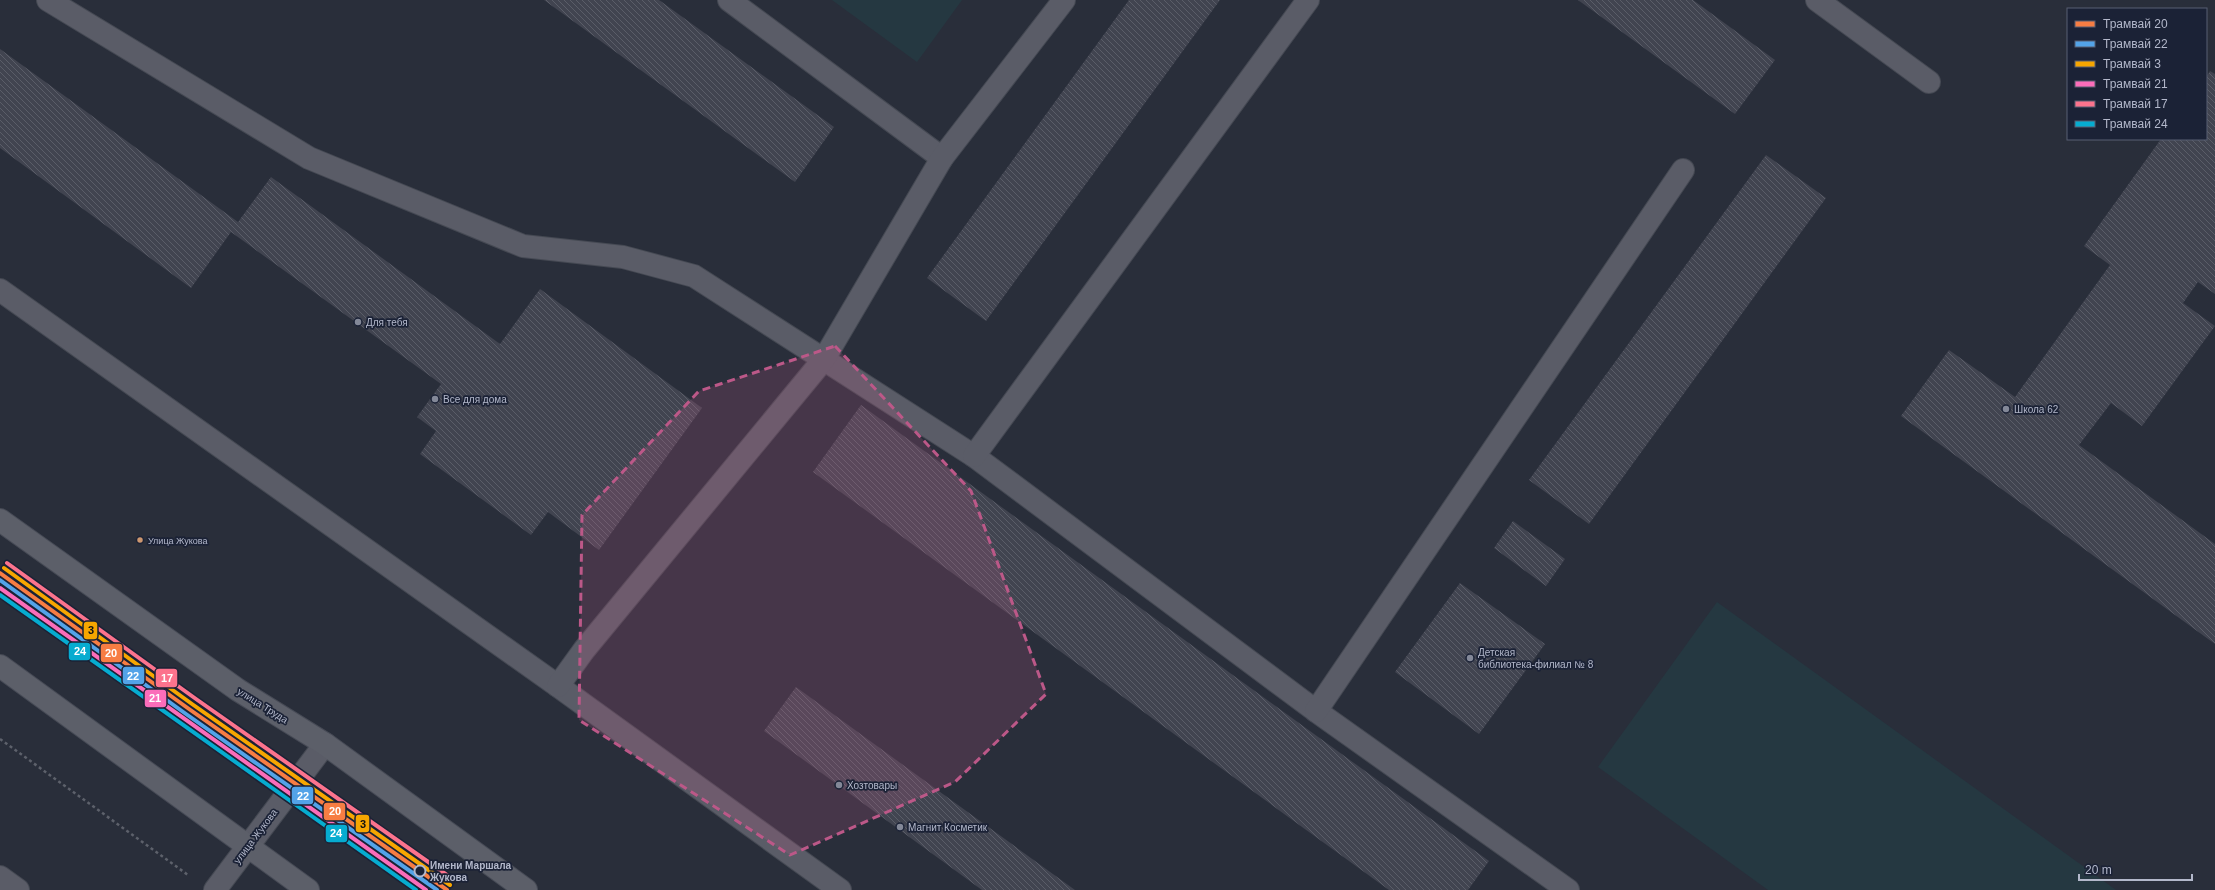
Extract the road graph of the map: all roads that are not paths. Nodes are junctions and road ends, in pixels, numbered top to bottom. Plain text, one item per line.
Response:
1 (48, 0) edge
2 (729, 0) edge
3 (1064, 0) edge
4 (1308, 0) edge
5 (1817, 0) edge
6 (1929, 82) dead end
7 (942, 158) junction
8 (1683, 170) dead end
9 (0, 290) edge
10 (824, 359) junction
11 (974, 456) junction
12 (0, 520) edge
13 (0, 666) edge
14 (558, 686) junction
15 (1316, 711) junction
16 (325, 744) junction
17 (247, 846) junction
18 (0, 877) edge
19 (18, 890) edge
20 (215, 890) edge
21 (308, 890) edge
22 (526, 890) edge
23 (840, 890) edge
24 (1568, 890) edge

1 - 10 street
2 - 7 street
3 - 7 street
4 - 11 street
5 - 6 street
7 - 10 street
8 - 15 street
9 - 14 street
10 - 11 street
10 - 14 street
11 - 15 street
12 - 16 main road, улица Труда
13 - 17 main road
14 - 23 street
15 - 24 street
16 - 17 street, улица Жукова
16 - 22 main road, улица Труда
17 - 20 street, улица Жукова
17 - 21 main road
18 - 19 street

